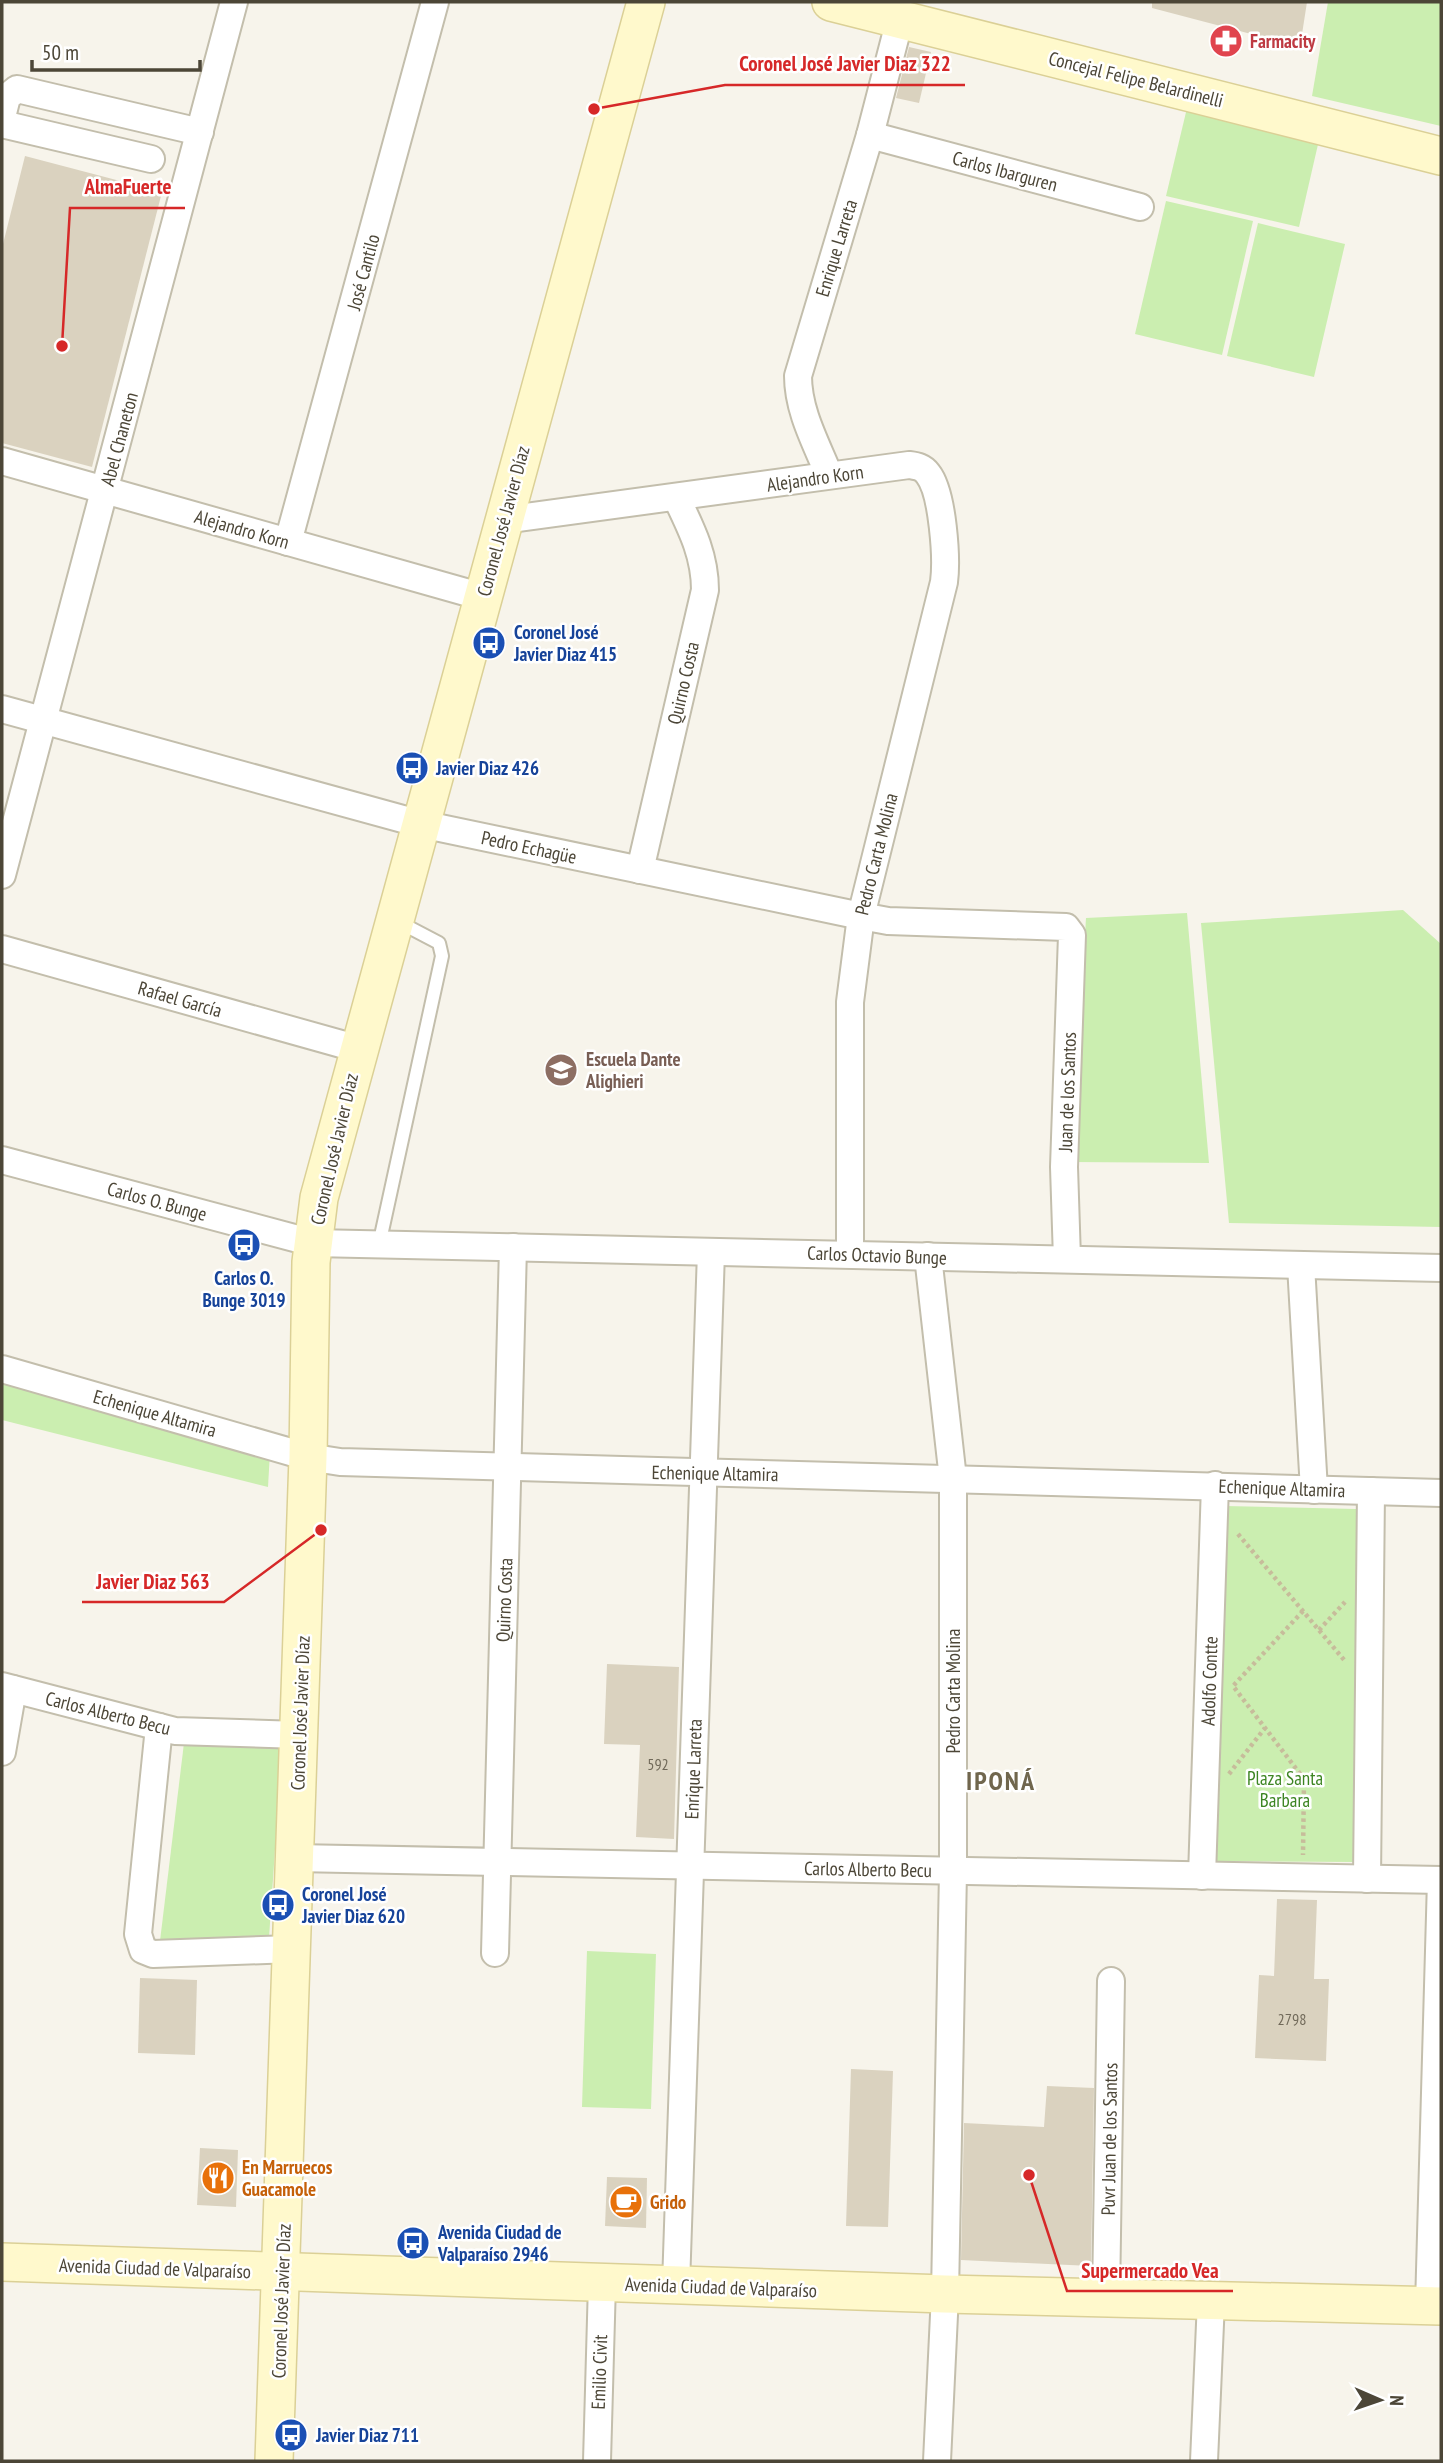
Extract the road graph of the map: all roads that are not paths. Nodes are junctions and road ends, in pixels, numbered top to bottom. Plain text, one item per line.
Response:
1 (234, 2) edge
2 (435, 2) edge
3 (646, 2) edge
4 (831, 2) edge
5 (900, 19) junction
6 (2, 117) edge
7 (2, 124) edge
8 (200, 132) junction
9 (870, 135) junction
10 (1441, 156) edge
11 (151, 159) dead end
12 (1140, 207) dead end
13 (2, 461) edge
14 (920, 467) joint
15 (829, 475) junction
16 (106, 491) junction
17 (677, 499) junction
18 (503, 520) junction
19 (288, 542) junction
20 (483, 597) junction
21 (2, 709) edge
22 (45, 720) junction
23 (421, 824) junction
24 (640, 870) junction
25 (2, 874) edge
26 (861, 916) junction
27 (396, 920) junction
28 (1066, 927) joint
29 (2, 949) edge
30 (359, 1049) junction
31 (2, 1160) edge
32 (313, 1243) junction
33 (379, 1245) junction
34 (513, 1247) junction
35 (711, 1252) junction
36 (850, 1253) junction
37 (928, 1256) junction
38 (1067, 1259) junction
39 (1301, 1265) junction
40 (1441, 1268) edge
41 (2, 1369) edge
42 (308, 1457) junction
43 (508, 1467) junction
44 (703, 1474) junction
45 (953, 1479) junction
46 (1314, 1490) junction
47 (1371, 1491) junction
48 (1441, 1493) edge
49 (1215, 1496) junction
50 (7, 1688) edge
51 (159, 1727) junction
52 (299, 1735) junction
53 (2, 1752) edge
54 (295, 1858) junction
55 (497, 1862) junction
56 (690, 1866) junction
57 (953, 1871) junction
58 (1202, 1876) junction
59 (1367, 1879) junction
60 (1441, 1880) edge
61 (292, 1948) junction
62 (495, 1953) dead end
63 (1111, 1981) dead end
64 (2, 2262) edge
65 (283, 2273) junction
66 (602, 2283) junction
67 (676, 2285) junction
68 (945, 2294) junction
69 (1106, 2298) junction
70 (1211, 2301) junction
71 (1435, 2306) edge
72 (274, 2461) edge
73 (597, 2461) edge
74 (937, 2461) edge
75 (1204, 2461) edge

1 - 8 street, Abel Chaneton
2 - 19 street, José Cantilo
3 - 18 main road, Coronel José Javier Díaz
4 - 5 main road, Concejal Felipe Belardinelli
5 - 9 street, Enrique Larreta
5 - 10 main road, Concejal Felipe Belardinelli
6 - 8 street
7 - 11 street
8 - 16 street, Abel Chaneton
9 - 12 street, Carlos Ibarguren
9 - 15 street, Enrique Larreta
13 - 16 street, Alejandro Korn
14 - 15 street, Alejandro Korn
14 - 26 street, Pedro Carta Molina
15 - 17 street, Alejandro Korn
16 - 19 street, Alejandro Korn
16 - 22 street, Abel Chaneton
17 - 18 street, Alejandro Korn
17 - 24 street, Quirno Costa
18 - 20 main road, Coronel José Javier Díaz
19 - 20 street, Alejandro Korn
20 - 23 main road, Coronel José Javier Díaz
21 - 22 street, Pedro Echagüe
22 - 23 street, Pedro Echagüe
22 - 25 street, Abel Chaneton
23 - 24 street, Pedro Echagüe
23 - 27 main road, Coronel José Javier Díaz
24 - 26 street, Pedro Echagüe
26 - 28 street, Pedro Echagüe
26 - 36 street, Pedro Carta Molina
27 - 30 main road, Coronel José Javier Díaz
27 - 33 lane
28 - 38 street, Juan de los Santos
29 - 30 street, Rafael García
30 - 32 main road, Coronel José Javier Díaz
31 - 32 street, Carlos O. Bunge
32 - 33 street, Carlos Octavio Bunge
32 - 42 main road, Coronel José Javier Díaz
33 - 34 street, Carlos Octavio Bunge
34 - 35 street, Carlos Octavio Bunge
34 - 43 street, Quirno Costa
35 - 36 street, Carlos Octavio Bunge
35 - 44 street, Enrique Larreta
36 - 37 street, Carlos Octavio Bunge
37 - 38 street, Carlos Octavio Bunge
37 - 45 street, Pedro Carta Molina
38 - 39 street, Carlos Octavio Bunge
39 - 40 street, Carlos Octavio Bunge
39 - 46 street
41 - 42 street, Echenique Altamira
42 - 43 street, Echenique Altamira
42 - 52 main road, Coronel José Javier Díaz
43 - 44 street, Echenique Altamira
43 - 55 street, Quirno Costa
44 - 45 street, Echenique Altamira
44 - 56 street, Enrique Larreta
45 - 49 street, Echenique Altamira
45 - 57 street, Pedro Carta Molina
46 - 47 street, Echenique Altamira
46 - 49 street, Echenique Altamira
47 - 48 street, Echenique Altamira
47 - 59 street
49 - 58 street, Adolfo Contte
50 - 51 street, Carlos Alberto Becu
50 - 53 street
51 - 52 street, Carlos Alberto Becu
51 - 61 street
52 - 54 main road, Coronel José Javier Díaz
54 - 55 street, Carlos Alberto Becu
54 - 61 main road, Coronel José Javier Díaz
55 - 56 street, Carlos Alberto Becu
55 - 62 street, Quirno Costa
56 - 57 street, Carlos Alberto Becu
56 - 67 street, Enrique Larreta
57 - 58 street, Carlos Alberto Becu
57 - 68 street, Pedro Carta Molina
58 - 59 street, Carlos Alberto Becu
59 - 60 street, Carlos Alberto Becu
60 - 71 street
61 - 65 main road, Coronel José Javier Díaz
63 - 69 street, Puvr Juan de los Santos
64 - 65 main road, Avenida Ciudad de Valparaíso
65 - 66 main road, Avenida Ciudad de Valparaíso
65 - 72 main road, Coronel José Javier Díaz
66 - 67 main road, Avenida Ciudad de Valparaíso
66 - 73 street, Emilio Civit
67 - 68 main road, Avenida Ciudad de Valparaíso
68 - 69 main road, Avenida Ciudad de Valparaíso
68 - 74 street, Pedro Carta Molina
69 - 70 main road, Avenida Ciudad de Valparaíso
70 - 71 main road, Avenida Ciudad de Valparaíso
70 - 75 street

